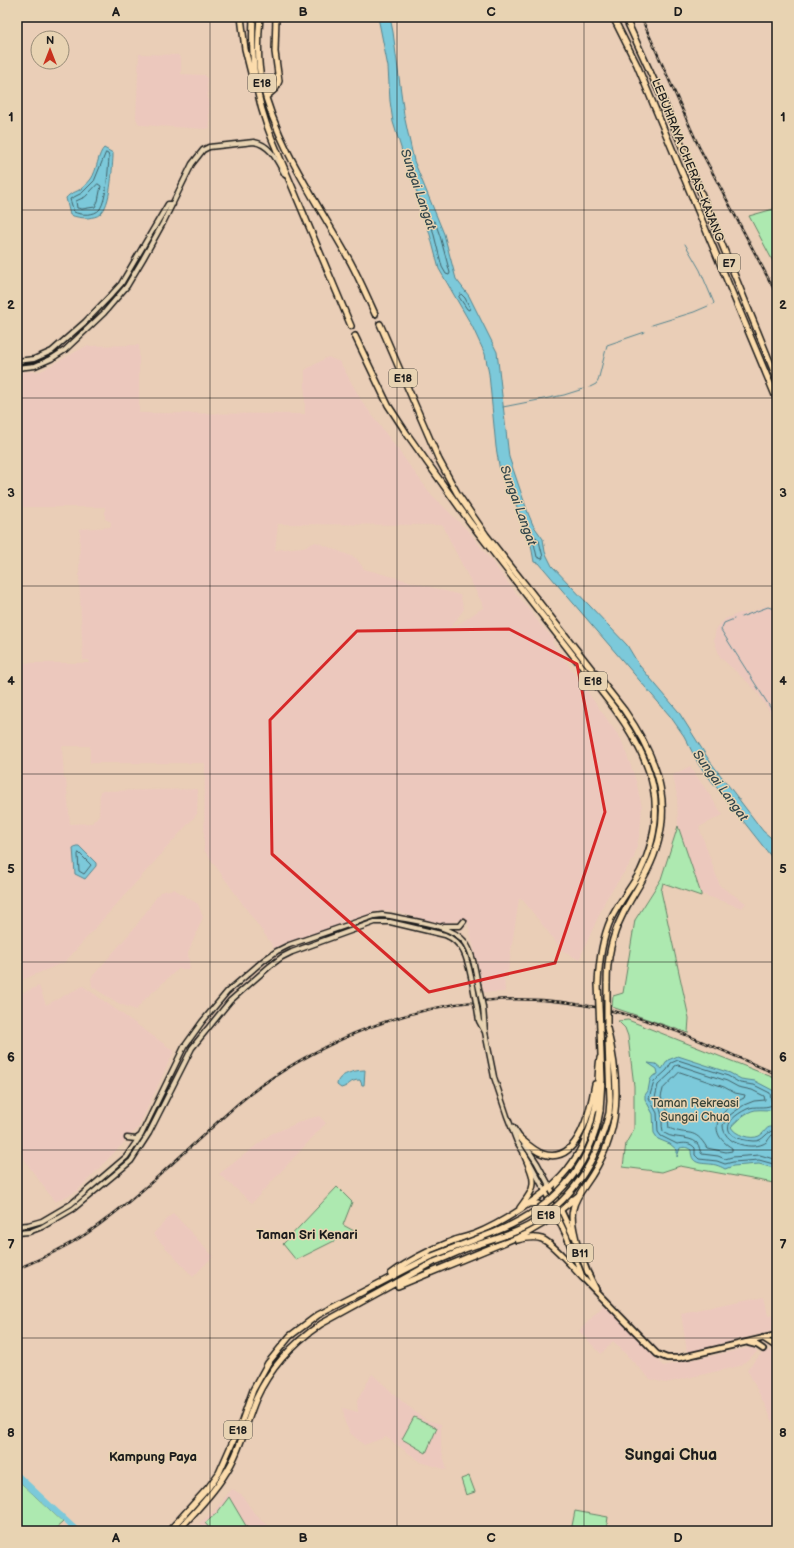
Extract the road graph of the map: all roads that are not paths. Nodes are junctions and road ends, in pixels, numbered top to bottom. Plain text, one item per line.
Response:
1 (241, 17) edge
2 (253, 17) edge
3 (260, 17) edge
4 (276, 17) edge
5 (613, 17) edge
6 (625, 17) edge
7 (255, 84) junction
8 (266, 96) junction
9 (292, 187) junction
10 (173, 204) junction
11 (375, 314) tunnel mouth
12 (380, 324) tunnel mouth
13 (351, 326) tunnel mouth
14 (355, 336) tunnel mouth
15 (17, 361) edge
16 (17, 368) edge
17 (777, 379) edge
18 (777, 400) edge
19 (464, 921) dead end
20 (440, 927) junction
21 (607, 1026) junction
22 (485, 1032) junction
23 (600, 1058) junction
24 (598, 1073) junction
25 (511, 1124) junction
26 (141, 1135) junction
27 (127, 1138) dead end
28 (520, 1138) junction
29 (524, 1154) junction
30 (562, 1176) junction
31 (548, 1189) junction
32 (578, 1196) junction
33 (527, 1204) junction
34 (520, 1209) junction
35 (562, 1210) junction
36 (557, 1214) junction
37 (544, 1223) junction
38 (17, 1226) edge
39 (17, 1233) edge
40 (508, 1241) junction
41 (577, 1245) junction
42 (582, 1278) junction
43 (382, 1281) junction
44 (600, 1294) junction
45 (370, 1298) junction
46 (775, 1335) edge
47 (764, 1338) junction
48 (748, 1342) junction
49 (777, 1346) edge
50 (763, 1349) dead end
51 (169, 1531) edge
52 (178, 1531) edge

1 - 7 highway
2 - 7 highway, E18
3 - 8 highway, E18
4 - 8 highway
5 - 18 highway, LEBUHRAYA CHERAS–KAJANG / E7
6 - 17 highway, LEBUHRAYA CHERAS–KAJANG / E7
7 - 9 highway, E18
8 - 11 highway, E18
9 - 10 street
9 - 13 highway, E18
10 - 15 street
10 - 16 street
12 - 21 highway, E18, bridge
14 - 23 highway, E18, bridge
19 - 20 street
20 - 22 street, bridge
20 - 26 street
21 - 32 highway
21 - 45 highway, E18, bridge
22 - 25 street
22 - 39 street, bridge
23 - 24 highway
23 - 43 highway, E18, bridge
24 - 28 highway
24 - 30 highway
25 - 28 street
25 - 29 street
26 - 27 street
26 - 38 street
28 - 31 street
29 - 31 street
29 - 34 highway
30 - 31 highway
30 - 32 highway
31 - 33 highway
31 - 35 main road
31 - 36 main road
32 - 35 highway
32 - 41 highway
33 - 34 highway
33 - 37 highway
34 - 43 highway
35 - 36 highway
35 - 41 main road, B11
36 - 37 highway
36 - 42 main road, B11
37 - 40 highway
40 - 42 highway
40 - 45 highway
41 - 44 main road, B11
42 - 44 main road, B11
43 - 51 highway, E18
44 - 48 main road, B11
45 - 52 highway, E18
46 - 47 main road, B11
46 - 49 street
47 - 48 main road, B11
47 - 49 main road
48 - 50 main road

